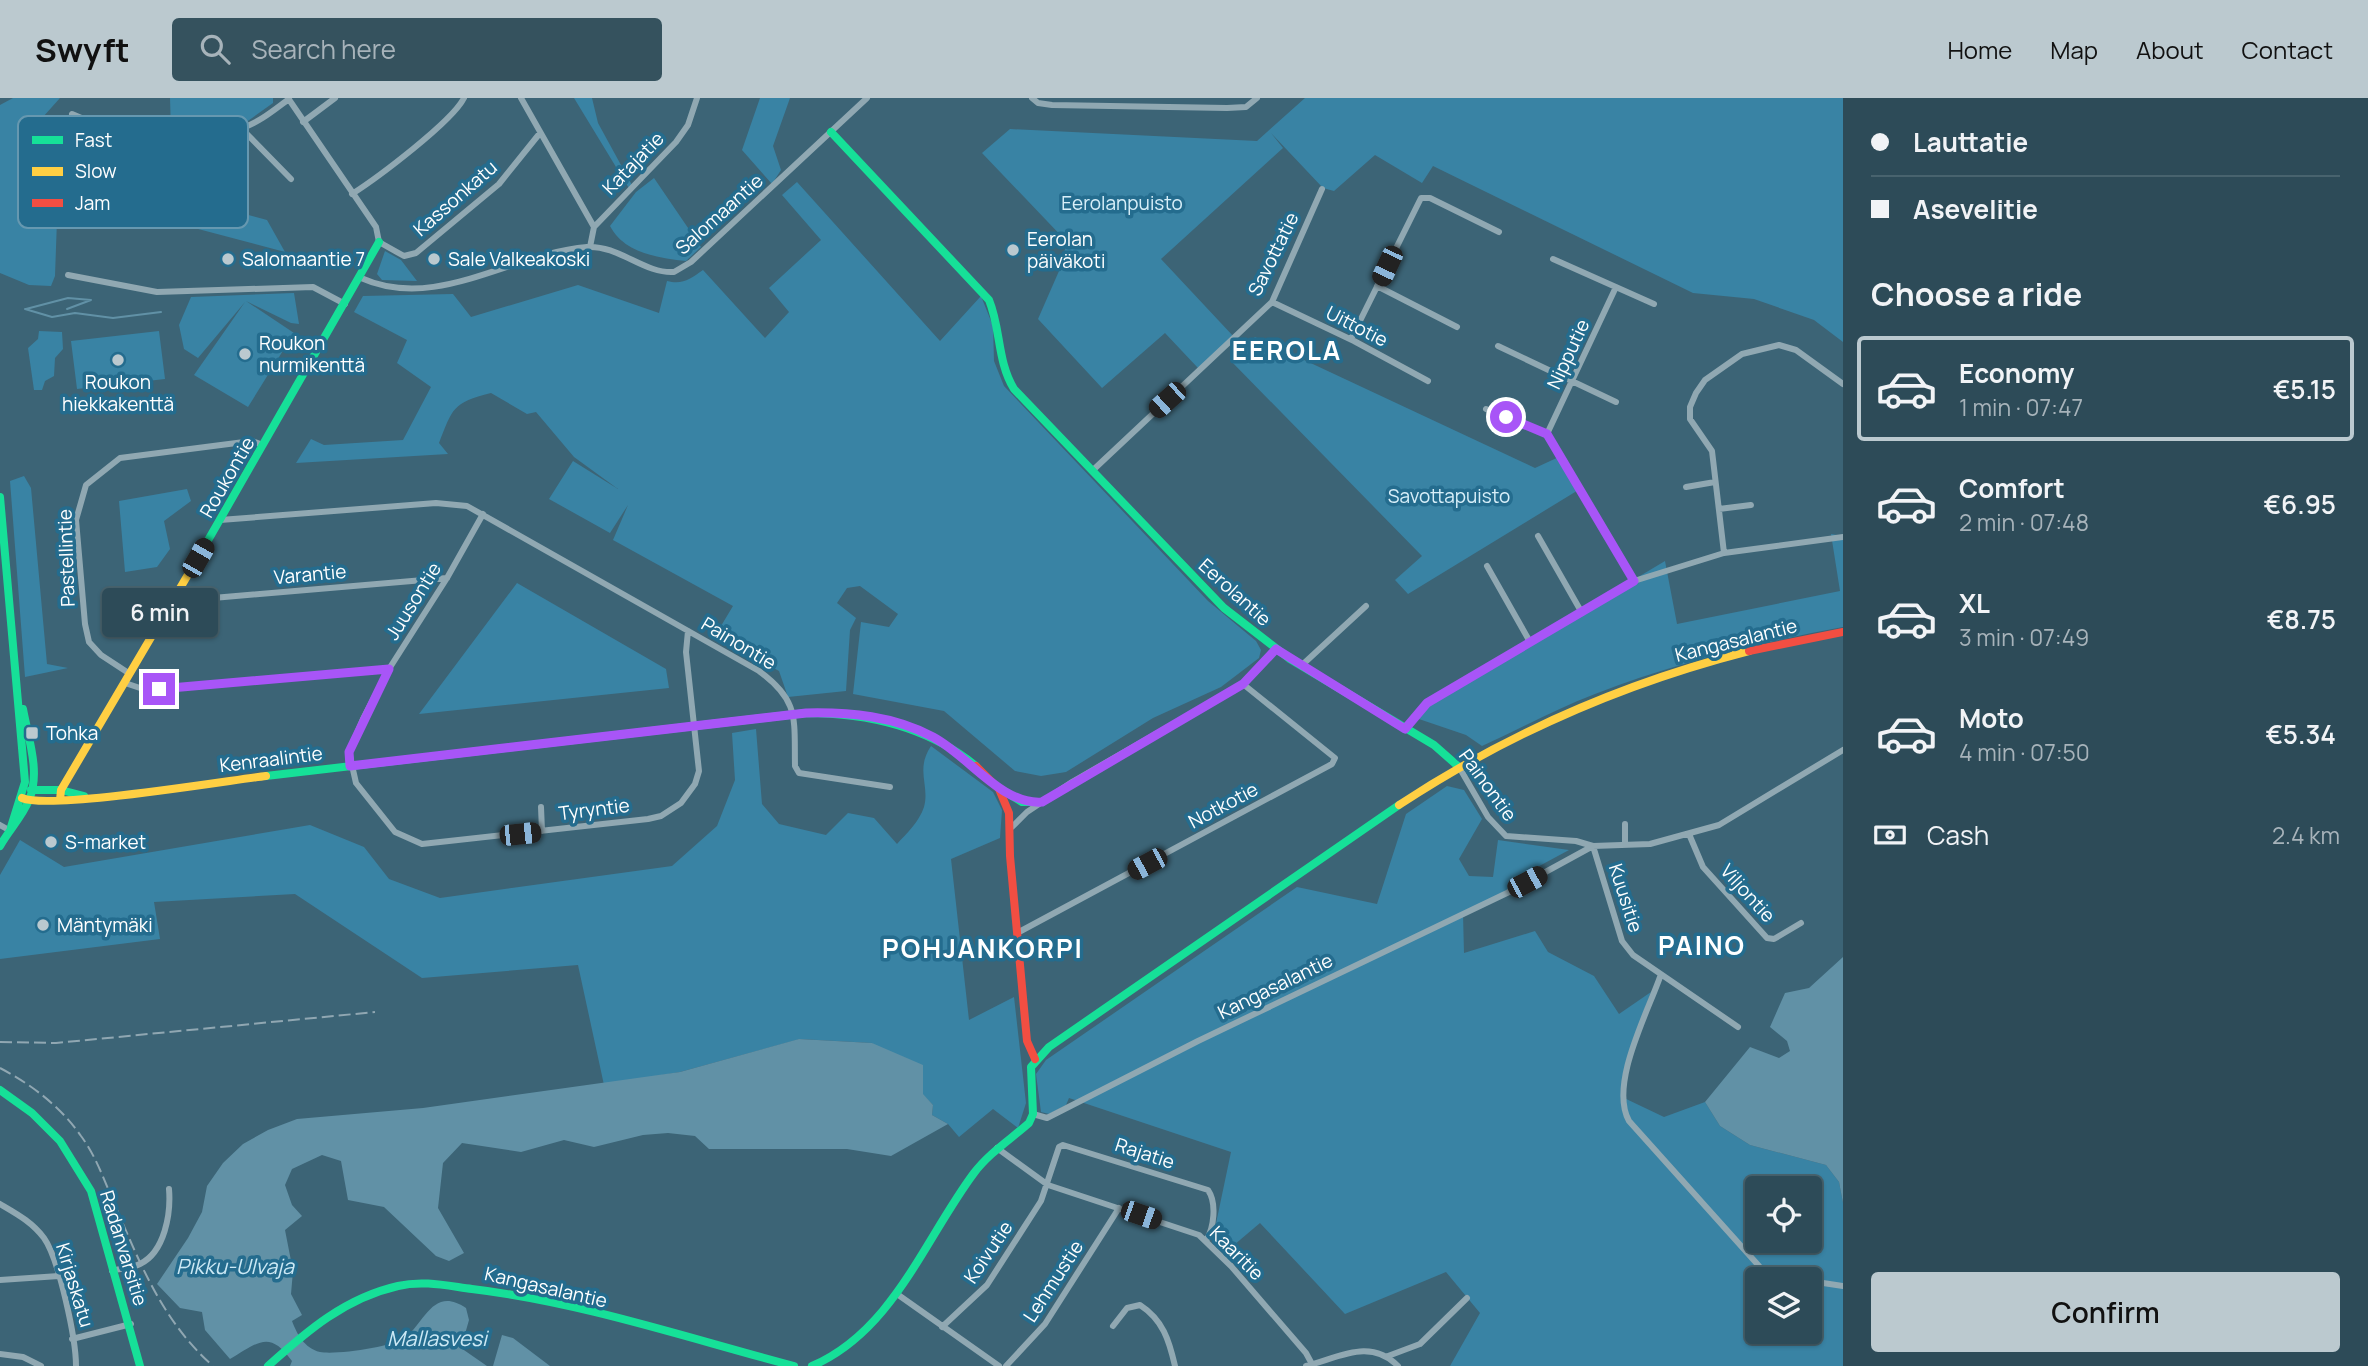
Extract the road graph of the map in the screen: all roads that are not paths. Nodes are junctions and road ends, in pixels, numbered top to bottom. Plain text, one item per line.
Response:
1 (335, 98) edge
2 (464, 98) edge
3 (521, 98) edge
4 (697, 98) edge
5 (867, 98) edge
6 (1032, 98) edge
7 (1197, 98) edge
8 (1257, 98) edge
9 (288, 99) edge
10 (1076, 101) edge
11 (1137, 102) edge
12 (1196, 106) junction
13 (72, 114) dead end
14 (77, 116) edge
15 (303, 122) junction
16 (248, 126) edge
17 (831, 132) junction
18 (540, 133) junction
19 (248, 134) edge
20 (291, 179) dead end
21 (1322, 189) dead end
22 (352, 194) junction
23 (594, 227) junction
24 (1499, 232) dead end
25 (379, 242) junction
26 (590, 247) junction
27 (1553, 259) dead end
28 (68, 275) dead end
29 (361, 278) junction
30 (1377, 286) junction
31 (1616, 287) junction
32 (1272, 302) junction
33 (345, 303) junction
34 (1654, 304) dead end
35 (1457, 327) dead end
36 (1351, 339) junction
37 (1498, 346) dead end
38 (1428, 381) dead end
39 (1573, 381) junction
40 (1843, 384) edge
41 (1616, 402) dead end
42 (1486, 409) dead end
43 (1547, 434) junction
44 (263, 445) junction
45 (1092, 471) junction
46 (1715, 482) junction
47 (1686, 487) dead end
48 (0, 497) edge
49 (1751, 505) dead end
50 (1719, 509) junction
51 (483, 514) junction
52 (220, 520) junction
53 (1538, 536) dead end
54 (1843, 537) edge
55 (1724, 552) junction
56 (1487, 566) dead end
57 (447, 578) junction
58 (1634, 581) junction
59 (175, 596) junction
60 (1366, 606) dead end
61 (1582, 612) junction
62 (688, 631) junction
63 (1843, 632) edge
64 (1530, 642) junction
65 (1276, 649) junction
66 (1301, 666) junction
67 (389, 669) junction
68 (130, 674) junction
69 (125, 683) junction
70 (17, 684) junction
71 (1243, 684) junction
72 (794, 715) junction
73 (693, 726) junction
74 (1405, 729) junction
75 (1843, 750) edge
76 (350, 766) junction
77 (1459, 767) junction
78 (890, 786) dead end
79 (999, 788) junction
80 (33, 790) junction
81 (61, 790) junction
82 (86, 796) junction
83 (25, 800) junction
84 (60, 800) junction
85 (1042, 802) junction
86 (541, 807) dead end
87 (1625, 824) dead end
88 (0, 825) edge
89 (1012, 827) junction
90 (10, 828) junction
91 (542, 831) junction
92 (1689, 834) junction
93 (1625, 845) junction
94 (0, 846) edge
95 (1593, 846) junction
96 (1801, 923) dead end
97 (1019, 932) junction
98 (1660, 977) junction
99 (1738, 1027) dead end
100 (1035, 1059) junction
101 (0, 1090) edge
102 (1033, 1114) junction
103 (998, 1148) junction
104 (1048, 1185) junction
105 (169, 1189) dead end
106 (0, 1205) edge
107 (1119, 1208) junction
108 (1206, 1241) junction
109 (1760, 1267) edge
110 (113, 1271) junction
111 (59, 1276) junction
112 (0, 1280) edge
113 (1822, 1283) edge
114 (1843, 1286) edge
115 (897, 1294) junction
116 (1468, 1298) dead end
117 (131, 1324) junction
118 (1113, 1326) dead end
119 (942, 1327) junction
120 (72, 1339) junction
121 (0, 1354) edge
122 (1388, 1356) junction
123 (1310, 1365) edge
124 (41, 1366) edge
125 (76, 1366) edge
126 (139, 1366) edge
127 (268, 1366) edge
128 (794, 1366) edge
129 (812, 1366) edge
130 (999, 1366) edge
131 (1006, 1366) edge
132 (1175, 1366) edge
133 (1398, 1366) edge

1 - 15 street
2 - 22 street
3 - 18 street
4 - 23 street, Katajatie
5 - 17 street, Salomaantie
6 - 10 street
7 - 12 street
8 - 12 street
9 - 15 street
9 - 16 street
10 - 11 street
11 - 12 street
13 - 14 street
15 - 22 street
17 - 26 street, Salomaantie
17 - 45 street, Eerolantie
18 - 23 street
18 - 25 street, Kassonkatu
19 - 20 street
21 - 32 street, Savottatie
22 - 25 street
23 - 26 street
24 - 30 street
25 - 29 street, Roukontie
26 - 29 street, Salomaantie
27 - 31 street
28 - 33 street
29 - 33 street, Roukontie
30 - 35 street
30 - 36 street
31 - 34 street
31 - 39 street, Nipputie
32 - 36 street, Uittotie
32 - 45 street, Savottatie
33 - 44 street, Roukontie
36 - 38 street, Uittotie
37 - 39 street
39 - 41 street
39 - 43 street, Nipputie
40 - 46 street
42 - 43 street
43 - 58 street
44 - 52 street, Roukontie
44 - 68 street, Pastellintie
45 - 65 street, Eerolantie
46 - 47 street
46 - 50 street
48 - 70 street
49 - 50 street
50 - 55 street
51 - 52 street, Painontie
51 - 57 street, Juusontie
51 - 62 street, Painontie
52 - 59 street, Roukontie
53 - 61 street
54 - 55 street
55 - 58 street
56 - 64 street
57 - 59 street, Varantie
57 - 67 street, Juusontie
58 - 61 street
59 - 68 street, Roukontie
60 - 66 street
61 - 64 street
62 - 72 street, Painontie
62 - 73 street, Tyryntie
63 - 77 street, Kangasalantie
64 - 74 street
65 - 66 street, Eerolantie
65 - 71 street
66 - 74 street, Eerolantie
67 - 69 street
67 - 76 street, Juusontie
68 - 69 street, Roukontie
69 - 81 street, Roukontie
70 - 80 street
70 - 83 street
71 - 85 street
71 - 97 street, Notkotie
72 - 73 street, Kenraalintie
72 - 78 street
72 - 79 street
73 - 76 street, Kenraalintie
73 - 91 street, Tyryntie
74 - 77 street, Painontie
75 - 92 street, Kangasalantie
76 - 82 street, Kenraalintie
76 - 91 street, Tyryntie
77 - 95 street, Painontie
77 - 100 street, Kangasalantie
79 - 85 street
79 - 89 street
80 - 81 street, Kenraalintie
80 - 83 street
81 - 82 street, Kenraalintie
81 - 84 street, Roukontie
82 - 84 street, Kenraalintie
83 - 84 street, Kenraalintie
83 - 90 street
85 - 89 street
86 - 91 street
87 - 93 street
88 - 90 street
89 - 97 street
90 - 94 street
92 - 93 street, Kangasalantie
92 - 96 street, Viljontie
93 - 95 street, Kangasalantie
95 - 98 street, Kuusitie
95 - 102 street, Kangasalantie
97 - 100 street
98 - 99 street, Kuusitie
98 - 109 street
100 - 102 street
101 - 110 street, Radanvarsitie
102 - 103 street
103 - 104 street, Kaaritie
103 - 115 street
104 - 107 street, Kaaritie
104 - 108 street, Rajatie
104 - 119 street, Koivutie
105 - 110 street
106 - 111 street, Kirjaskatu
107 - 108 street, Kaaritie
107 - 131 street, Lehmustie
108 - 123 street, Kaaritie
110 - 117 street, Radanvarsitie
111 - 112 street
111 - 120 street, Kirjaskatu
113 - 114 street
115 - 119 street
115 - 129 street
116 - 122 street
117 - 120 street, Kirjaskatu
117 - 126 street, Radanvarsitie
118 - 132 street
119 - 130 street
120 - 125 street
121 - 124 street
122 - 123 street
122 - 133 street
127 - 128 street, Kangasalantie

